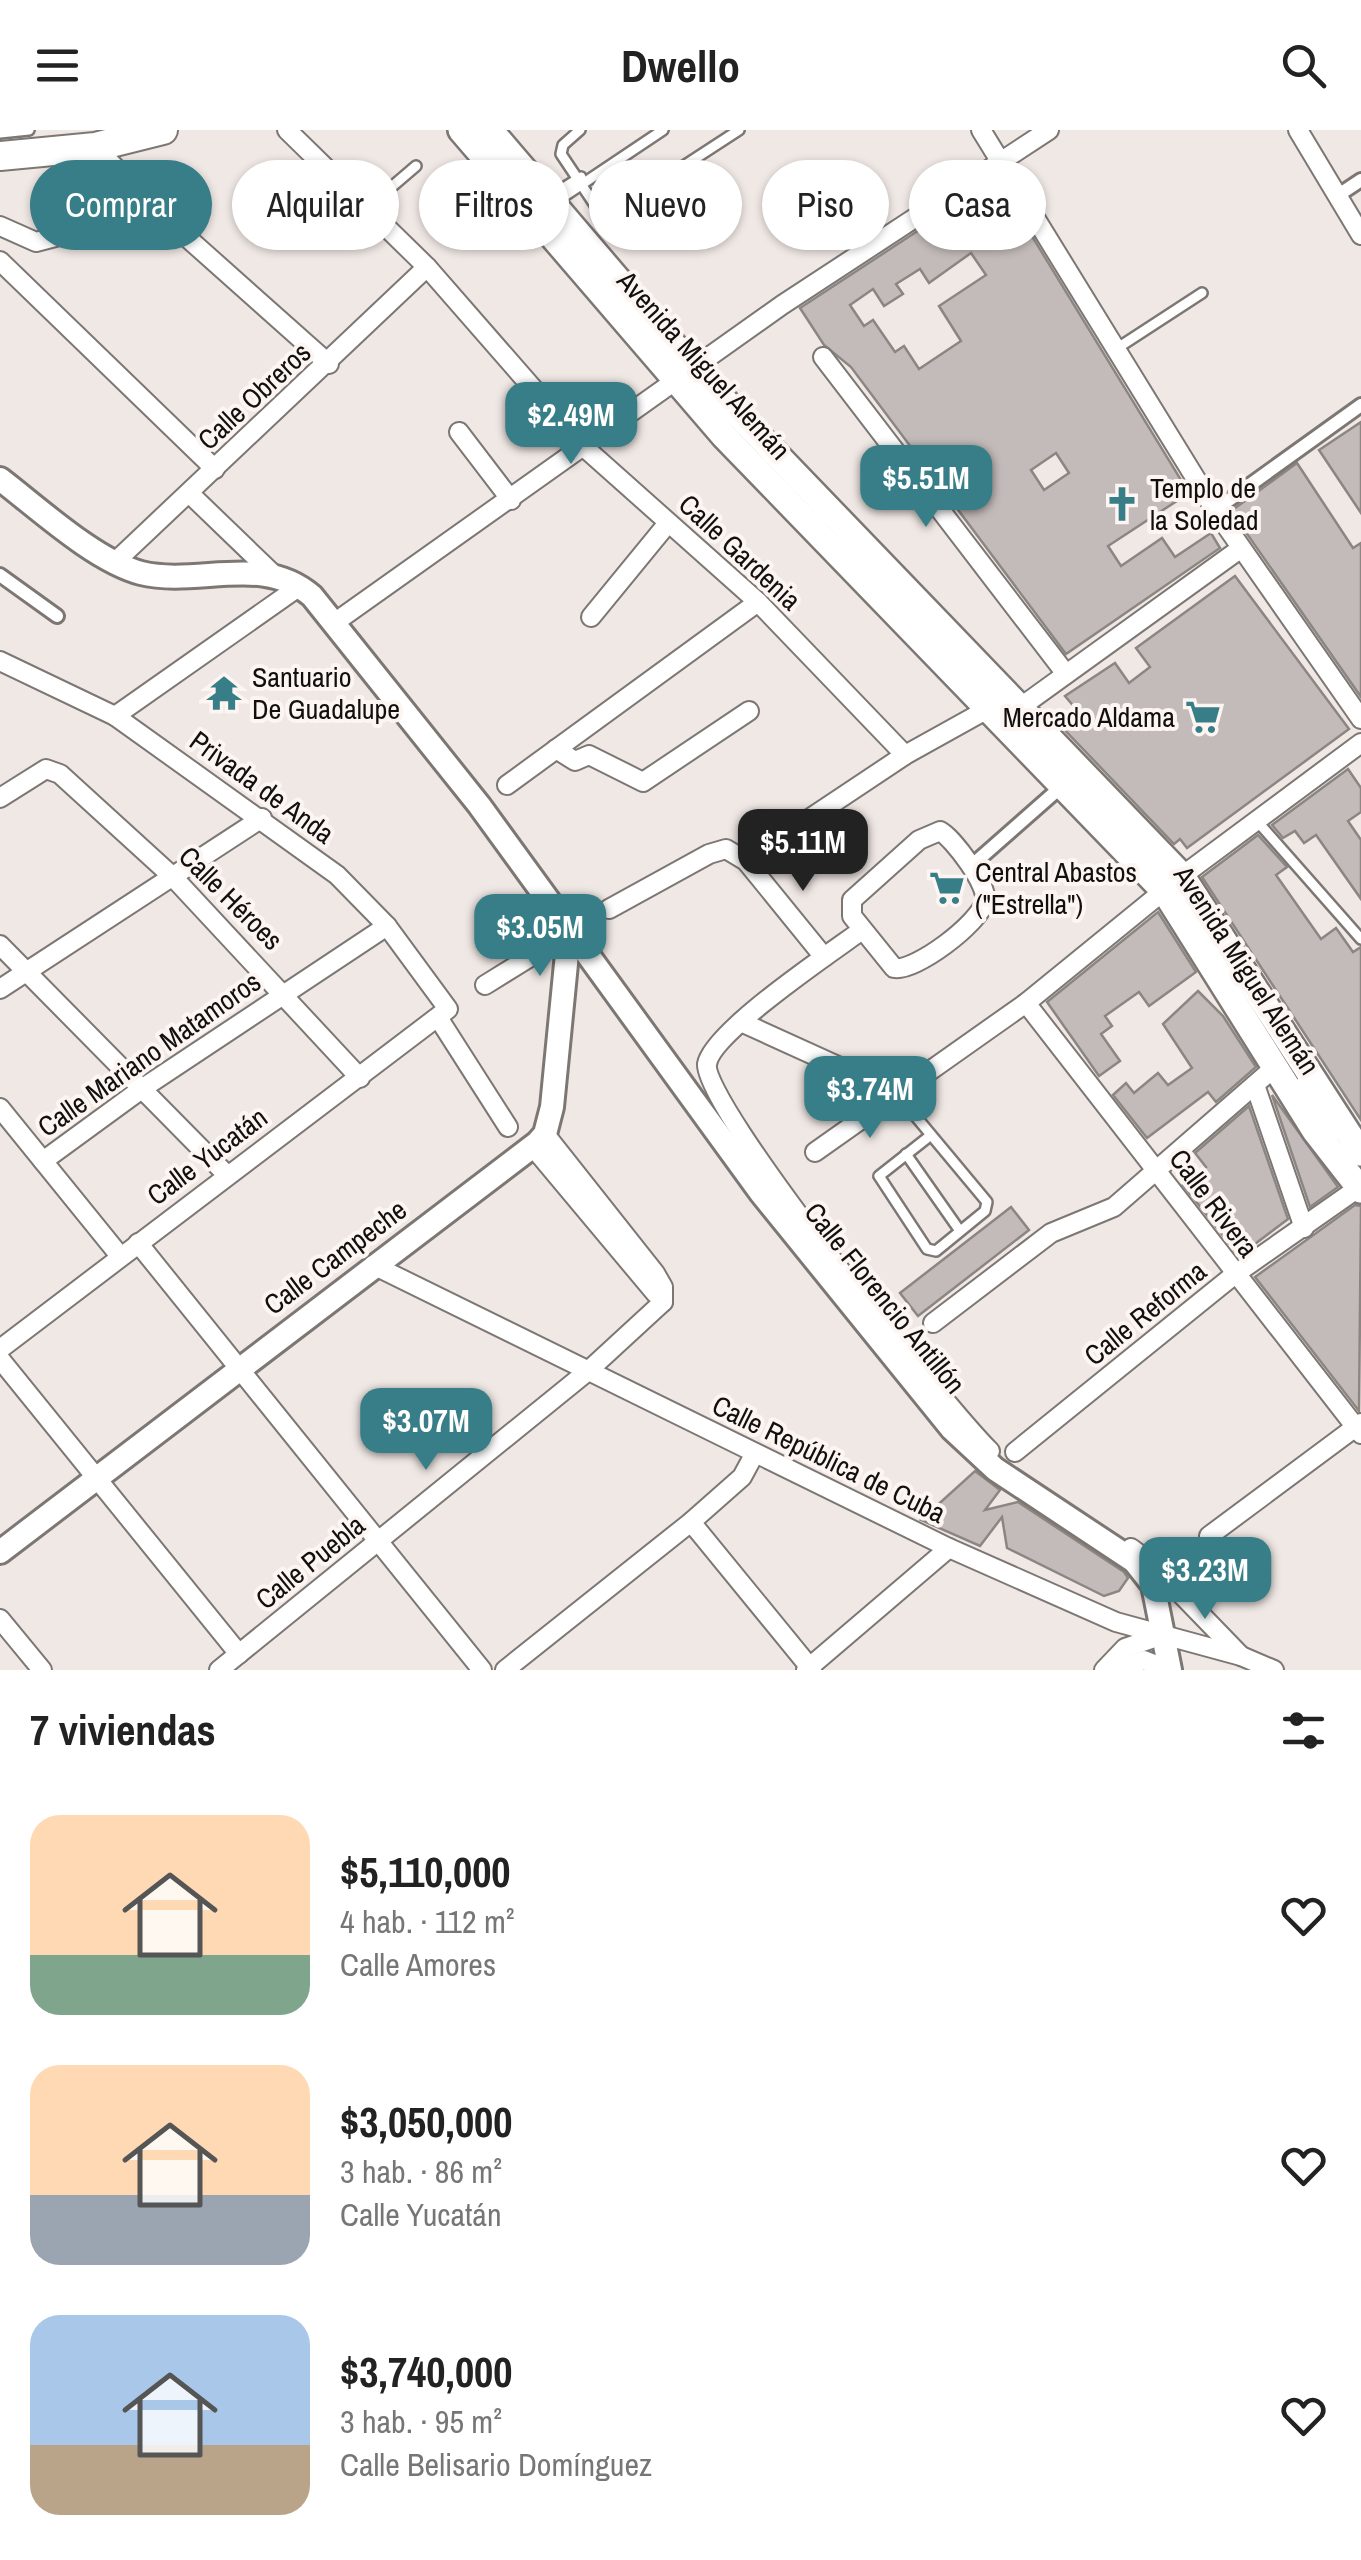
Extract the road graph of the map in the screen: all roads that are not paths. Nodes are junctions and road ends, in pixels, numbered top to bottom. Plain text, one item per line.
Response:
1 (29, 130) edge
2 (122, 130) edge
3 (163, 130) edge
4 (287, 130) edge
5 (461, 130) edge
6 (476, 130) edge
7 (490, 130) edge
8 (580, 130) edge
9 (663, 130) edge
10 (739, 130) edge
11 (981, 130) edge
12 (1050, 130) edge
13 (1298, 130) edge
14 (0, 133) edge
15 (0, 145) edge
16 (94, 148) junction
17 (0, 156) edge
18 (318, 160) edge
19 (516, 160) edge
20 (999, 160) edge
21 (1007, 160) edge
22 (416, 166) dead end
23 (1361, 180) edge
24 (399, 181) edge
25 (577, 182) junction
26 (569, 188) edge
27 (1337, 196) junction
28 (909, 223) edge
29 (569, 224) edge
30 (0, 226) edge
31 (1361, 235) edge
32 (1046, 236) edge
33 (399, 239) edge
34 (0, 261) edge
35 (427, 267) junction
36 (1202, 293) dead end
37 (1116, 349) junction
38 (823, 357) dead end
39 (329, 364) junction
40 (686, 377) junction
41 (1361, 405) edge
42 (459, 432) dead end
43 (585, 448) junction
44 (215, 470) junction
45 (0, 479) edge
46 (189, 493) junction
47 (511, 500) junction
48 (1215, 510) junction
49 (668, 522) junction
50 (1240, 549) junction
51 (115, 562) junction
52 (272, 574) junction
53 (0, 575) edge
54 (300, 586) junction
55 (758, 602) junction
56 (57, 616) dead end
57 (591, 617) dead end
58 (334, 623) junction
59 (0, 661) edge
60 (1066, 674) junction
61 (1003, 704) junction
62 (749, 711) dead end
63 (115, 716) junction
64 (1361, 720) edge
65 (1361, 743) edge
66 (556, 748) junction
67 (906, 756) junction
68 (507, 785) dead end
69 (1062, 786) junction
70 (0, 798) edge
71 (262, 818) junction
72 (1256, 820) junction
73 (746, 861) junction
74 (970, 867) junction
75 (174, 877) junction
76 (1174, 884) junction
77 (610, 909) dead end
78 (388, 926) junction
79 (862, 930) junction
80 (570, 933) junction
81 (1361, 939) edge
82 (0, 945) edge
83 (824, 958) junction
84 (27, 971) junction
85 (485, 985) dead end
86 (0, 989) edge
87 (286, 993) junction
88 (1026, 1003) junction
89 (443, 1014) junction
90 (741, 1022) junction
91 (1274, 1067) junction
92 (360, 1078) junction
93 (1255, 1085) junction
94 (142, 1088) junction
95 (896, 1092) junction
96 (4, 1121) edge
97 (508, 1127) dead end
98 (931, 1136) junction
99 (539, 1141) junction
100 (815, 1152) dead end
101 (1361, 1153) edge
102 (906, 1154) junction
103 (43, 1161) junction
104 (1155, 1170) junction
105 (226, 1175) junction
106 (1360, 1184) edge
107 (1304, 1228) junction
108 (960, 1231) junction
109 (138, 1243) junction
110 (120, 1256) junction
111 (373, 1265) junction
112 (1234, 1276) junction
113 (934, 1323) dead end
114 (0, 1349) edge
115 (0, 1359) edge
116 (235, 1369) junction
117 (588, 1371) junction
118 (1359, 1428) edge
119 (1014, 1452) dead end
120 (755, 1453) junction
121 (96, 1476) junction
122 (691, 1522) junction
123 (1210, 1536) dead end
124 (378, 1543) junction
125 (948, 1548) junction
126 (0, 1552) edge
127 (0, 1619) edge
128 (1160, 1635) junction
129 (239, 1654) junction
130 (1241, 1656) junction
131 (809, 1669) edge
132 (42, 1670) edge
133 (219, 1670) edge
134 (482, 1670) edge
135 (506, 1670) edge
136 (1108, 1670) edge
137 (1170, 1670) edge
138 (1274, 1670) edge

1 - 14 lane
2 - 15 lane
3 - 16 main road
4 - 18 street, Calle Gardenia
5 - 40 main road, Avenida Miguel Alemán
6 - 40 lane
7 - 19 main road, Avenida Miguel Alemán
8 - 25 lane
9 - 25 lane
10 - 25 lane
11 - 20 street
12 - 21 street
13 - 27 street
16 - 17 main road
16 - 30 street
16 - 39 street
22 - 24 lane
23 - 27 street
25 - 26 lane
27 - 31 street
28 - 40 street
29 - 40 main road, Avenida Miguel Alemán
32 - 37 street
33 - 35 street, Calle Gardenia
34 - 44 street
35 - 39 street, Calle Obreros
35 - 43 street, Calle Gardenia
36 - 37 lane
37 - 48 street
38 - 60 street
39 - 44 street, Calle Obreros
40 - 43 street
40 - 61 main road, Avenida Miguel Alemán
41 - 48 street
42 - 47 street
43 - 47 street
43 - 49 street, Calle Gardenia
44 - 46 street, Calle Obreros
45 - 51 street
46 - 51 street, Calle Obreros
46 - 52 street
47 - 58 street
48 - 50 street
49 - 55 street, Calle Gardenia
49 - 57 street
50 - 60 street
50 - 64 street
51 - 52 street
52 - 54 street
53 - 56 street
54 - 58 street, Calle Florencio Antillón
54 - 63 street
55 - 66 street
55 - 67 street, Calle Gardenia
58 - 80 street, Calle Florencio Antillón
59 - 63 street, Privada de Anda
60 - 61 street
61 - 67 street
61 - 69 main road, Avenida Miguel Alemán
61 - 76 main road, Avenida Miguel Alemán
62 - 66 street
63 - 71 street, Privada de Anda
65 - 72 street
66 - 68 street
67 - 73 street
69 - 74 street
69 - 76 main road, Avenida Miguel Alemán
70 - 75 street, Calle Héroes
71 - 75 street
71 - 78 street, Privada de Anda
72 - 76 street
72 - 81 lane
73 - 77 street
73 - 83 street
74 - 79 street
74 - 79 street
75 - 84 street
75 - 87 street, Calle Héroes
76 - 88 street
76 - 91 main road, Avenida Miguel Alemán
76 - 101 main road, Avenida Miguel Alemán
76 - 106 lane
78 - 87 street, Calle Mariano Matamoros
78 - 89 street, Privada de Anda
79 - 83 street, Calle Florencio Antillón
80 - 85 street
80 - 99 street
80 - 128 street, Calle Florencio Antillón
82 - 84 street
83 - 90 street, Calle Florencio Antillón
84 - 86 street
84 - 94 street
87 - 92 street, Calle Héroes
87 - 94 street, Calle Mariano Matamoros
88 - 95 street
88 - 104 street, Calle Rivera
89 - 92 street, Calle Yucatán
89 - 97 street, Privada de Anda
90 - 95 street
90 - 130 street, Calle Florencio Antillón
91 - 93 street
91 - 106 main road, Avenida Miguel Alemán
92 - 105 street, Calle Yucatán
93 - 104 street
93 - 107 street
94 - 103 street, Calle Mariano Matamoros
94 - 105 street
95 - 98 lane
95 - 100 street
96 - 103 street
98 - 102 lane
98 - 108 lane
99 - 111 street, Calle Campeche
99 - 117 street, Calle Puebla
102 - 108 lane
102 - 108 lane
103 - 110 street
104 - 112 street, Calle Rivera
104 - 113 street
105 - 109 street, Calle Yucatán
106 - 107 street, Calle Reforma
107 - 112 street, Calle Reforma
109 - 110 street, Calle Yucatán
109 - 116 street
110 - 114 street, Calle Yucatán
111 - 116 street, Calle Campeche
111 - 117 street, Calle República de Cuba
112 - 118 street, Calle Rivera
112 - 119 street, Calle Reforma
115 - 121 street
116 - 121 street, Calle Campeche
116 - 124 street
117 - 120 street, Calle República de Cuba
117 - 124 street, Calle Puebla
118 - 123 street
120 - 122 street
120 - 125 street, Calle República de Cuba
121 - 126 street, Calle Campeche
121 - 129 street
122 - 131 street
122 - 135 street
124 - 129 street, Calle Puebla
124 - 134 street
125 - 128 street, Calle República de Cuba
125 - 131 street
127 - 132 street
128 - 130 street, Calle República de Cuba
128 - 136 street
128 - 137 street, Calle Florencio Antillón
129 - 133 street, Calle Puebla
130 - 138 street, Calle República de Cuba
136 - 137 street

